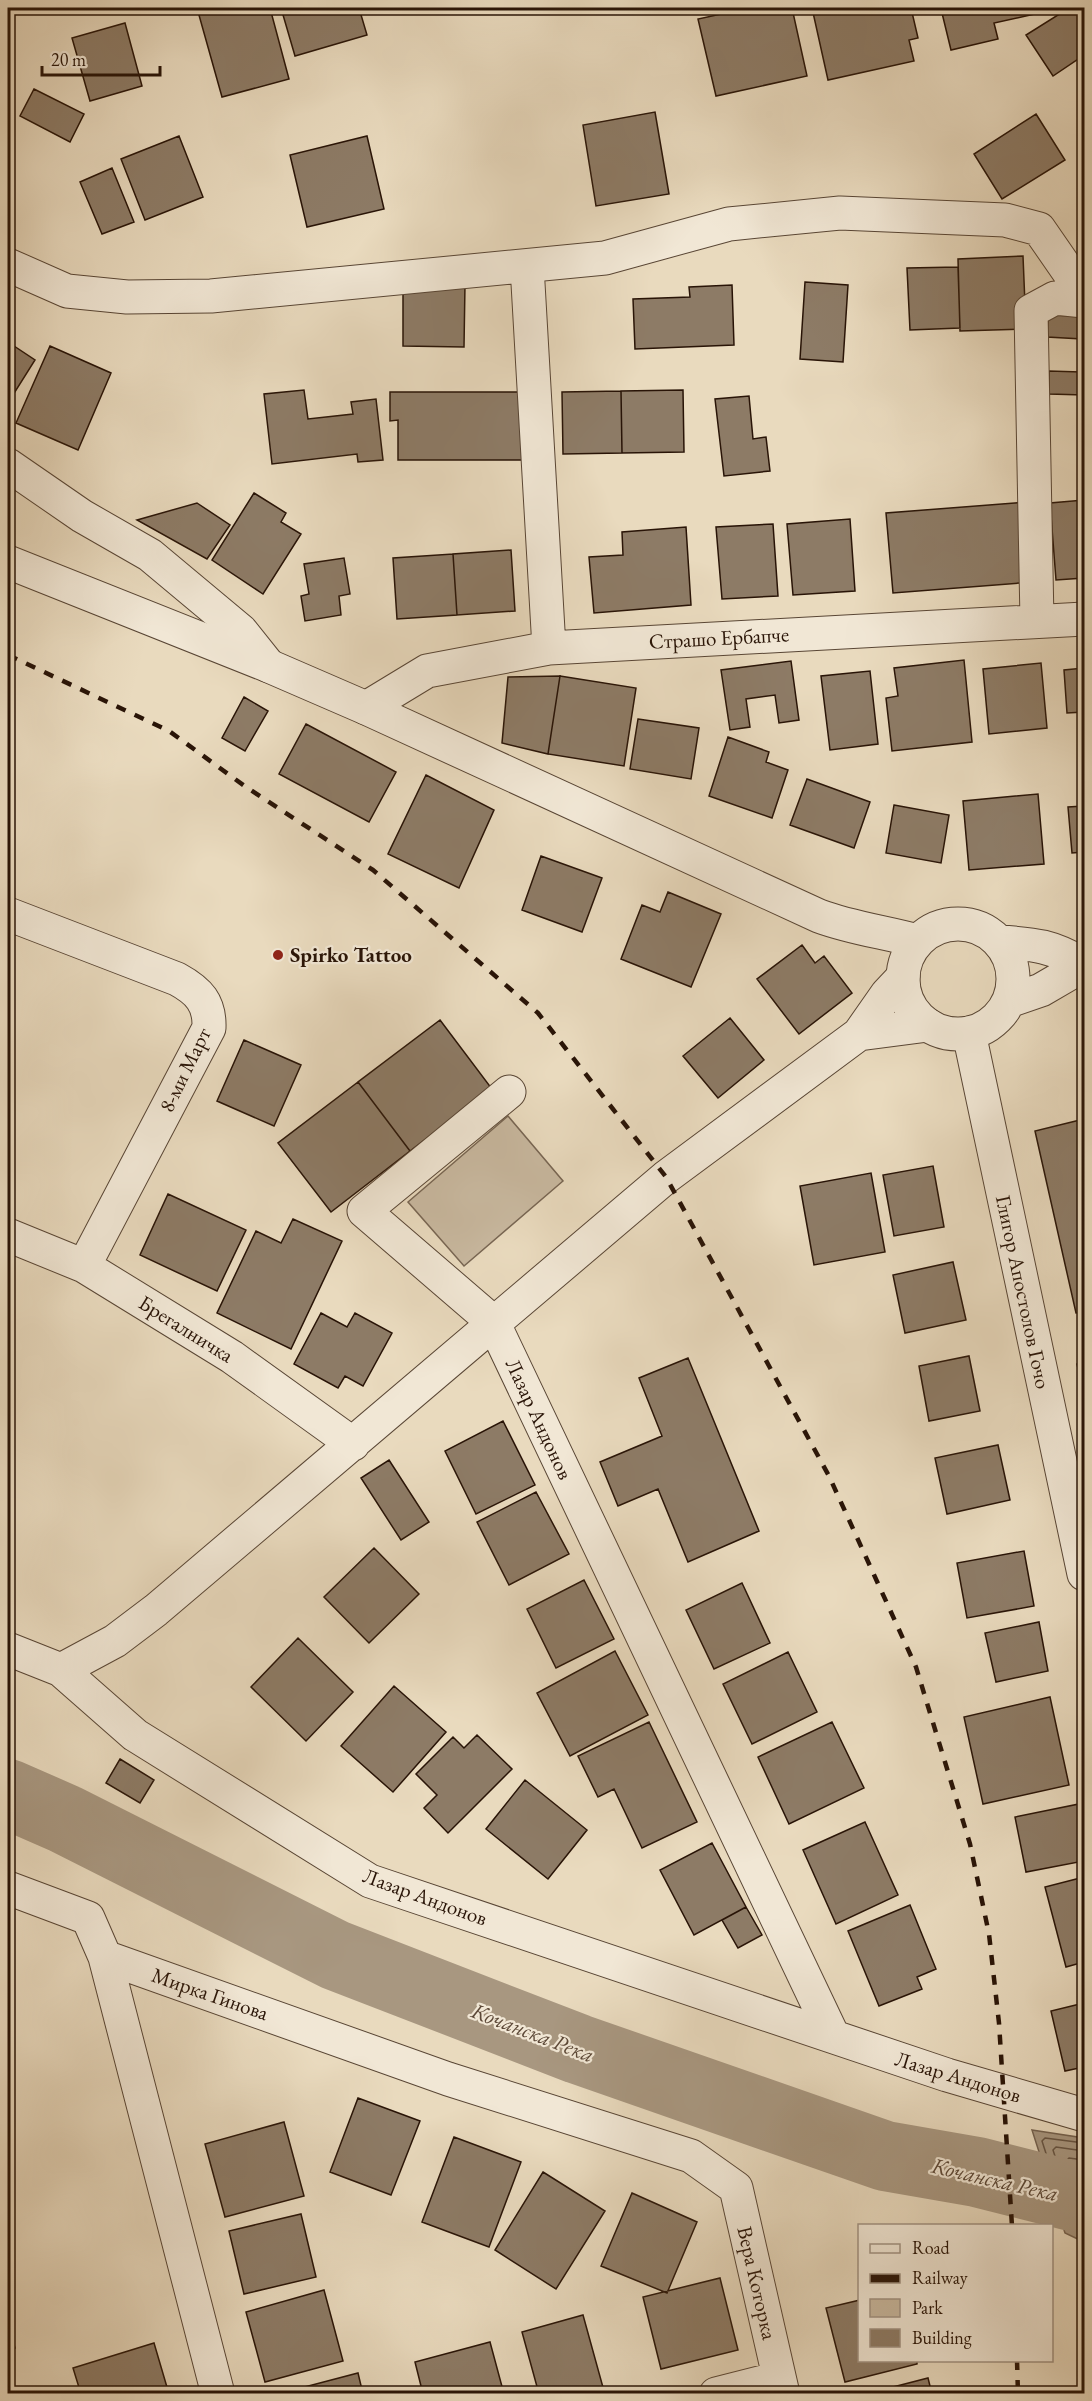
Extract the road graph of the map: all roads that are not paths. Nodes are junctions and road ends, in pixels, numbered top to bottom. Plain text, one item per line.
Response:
1 (8, 265) edge
2 (527, 266) junction
3 (1084, 294) edge
4 (1084, 301) edge
5 (8, 465) edge
6 (8, 562) edge
7 (1084, 619) edge
8 (1037, 621) junction
9 (549, 648) junction
10 (269, 666) junction
11 (366, 708) junction
12 (8, 914) edge
13 (999, 942) junction
14 (908, 961) junction
15 (1084, 965) edge
16 (1009, 1001) junction
17 (928, 1025) junction
18 (969, 1033) junction
19 (859, 1034) junction
20 (509, 1092) dead end
21 (8, 1235) edge
22 (84, 1266) junction
23 (493, 1322) junction
24 (353, 1444) junction
25 (1083, 1558) edge
26 (8, 1649) edge
27 (60, 1670) junction
28 (8, 1888) edge
29 (105, 1957) junction
30 (833, 2036) junction
31 (1084, 2115) edge
32 (736, 2188) joint
33 (781, 2386) edge
34 (218, 2394) edge
35 (716, 2394) edge

1 - 2 street
2 - 3 street
2 - 9 street
4 - 8 street
5 - 10 street
6 - 10 street
7 - 8 street, Страшо Ербапче
8 - 9 street, Страшо Ербапче
9 - 11 street, Страшо Ербапче
10 - 11 street
11 - 14 street
12 - 22 street, 8-ми Март
13 - 14 street
13 - 15 street
13 - 16 street
14 - 17 street
14 - 19 street
15 - 16 street
16 - 18 street
17 - 18 street
17 - 19 street
18 - 25 street, Глигор Апостолов Гочо
19 - 23 street
20 - 23 street, Лазар Андонов
21 - 22 street, Брегалничка
22 - 24 street, Брегалничка
23 - 24 street
23 - 30 street, Лазар Андонов
24 - 27 street
26 - 27 street, Лазар Андонов
27 - 30 street, Лазар Андонов
28 - 29 street
29 - 32 street, Мирка Гинова
29 - 34 street
30 - 31 street, Лазар Андонов
32 - 33 street, Вера Которка
33 - 35 street, Вера Которка

